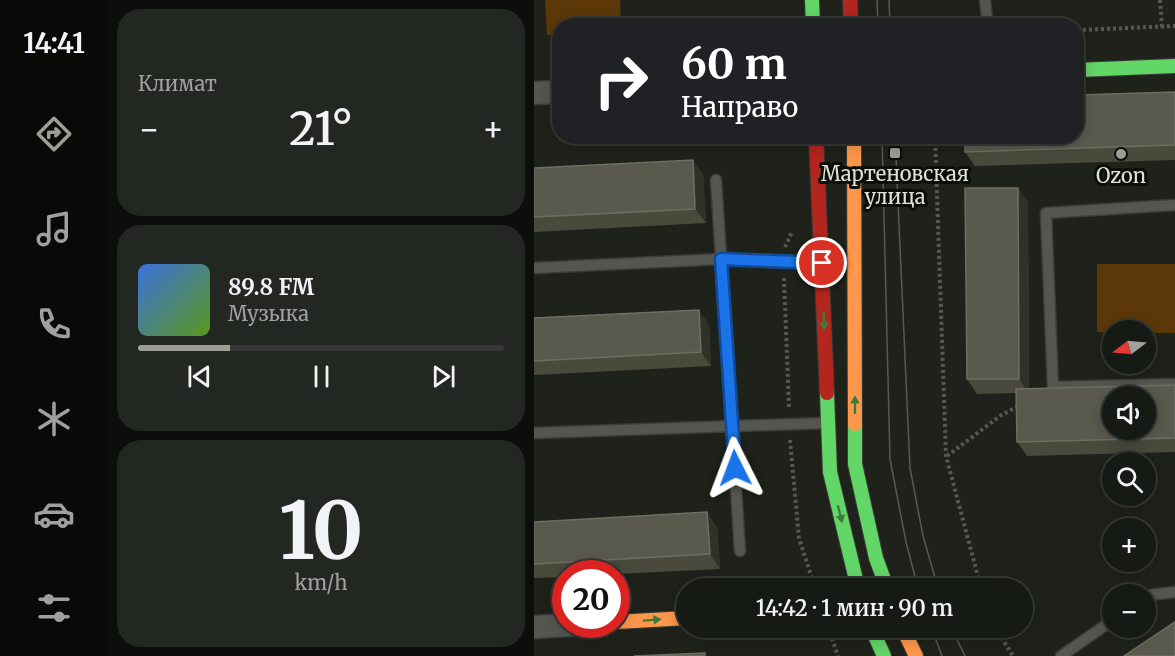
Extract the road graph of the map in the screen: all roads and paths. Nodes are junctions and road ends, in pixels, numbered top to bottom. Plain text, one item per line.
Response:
1 (812, 0) edge
2 (850, 0) edge
3 (985, 0) edge
4 (1160, 0) edge
5 (813, 18) edge
6 (851, 18) edge
7 (987, 18) edge
8 (1175, 26) edge
9 (1162, 27) junction
10 (1084, 30) edge
11 (1175, 66) edge
12 (1084, 70) edge
13 (552, 92) edge
14 (534, 93) edge
15 (816, 144) edge
16 (854, 144) edge
17 (935, 144) edge
18 (716, 180) dead end
19 (1175, 205) edge
20 (793, 230) dead end
21 (721, 259) junction
22 (783, 261) junction
23 (822, 263) junction
24 (534, 268) edge
25 (1175, 384) edge
26 (1029, 400) edge
27 (828, 423) junction
28 (789, 424) junction
29 (732, 426) junction
30 (534, 433) edge
31 (946, 456) junction
32 (740, 551) dead end
33 (812, 578) edge
34 (856, 578) edge
35 (883, 578) edge
36 (978, 578) edge
37 (1175, 592) edge
38 (1156, 594) edge
39 (676, 619) edge
40 (630, 621) edge
41 (552, 626) edge
42 (534, 627) edge
43 (1102, 628) edge
44 (832, 638) edge
45 (876, 638) edge
46 (908, 638) edge
47 (1001, 638) edge
48 (838, 656) edge
49 (884, 656) edge
50 (916, 656) edge
51 (1012, 656) edge
52 (1061, 656) edge

1 - 5 main road
2 - 6 main road
3 - 7 lane
4 - 9 path
8 - 9 path
9 - 10 path
11 - 12 main road
13 - 14 street
15 - 23 main road
35 -> 16 main road
17 - 31 path
18 - 21 lane
19 - 25 lane
20 - 22 path
21 - 22 lane
21 - 24 lane
21 - 29 lane
22 - 23 lane
22 - 28 path
23 -> 27 main road
26 - 31 path
27 - 28 lane
27 -> 34 main road
28 - 29 lane
28 - 33 path
29 - 30 lane
29 - 32 lane
31 - 36 path
37 - 38 lane
40 -> 39 main road
41 - 42 street
43 - 52 lane
44 - 48 path
45 - 49 main road
46 - 50 main road
47 - 51 path

